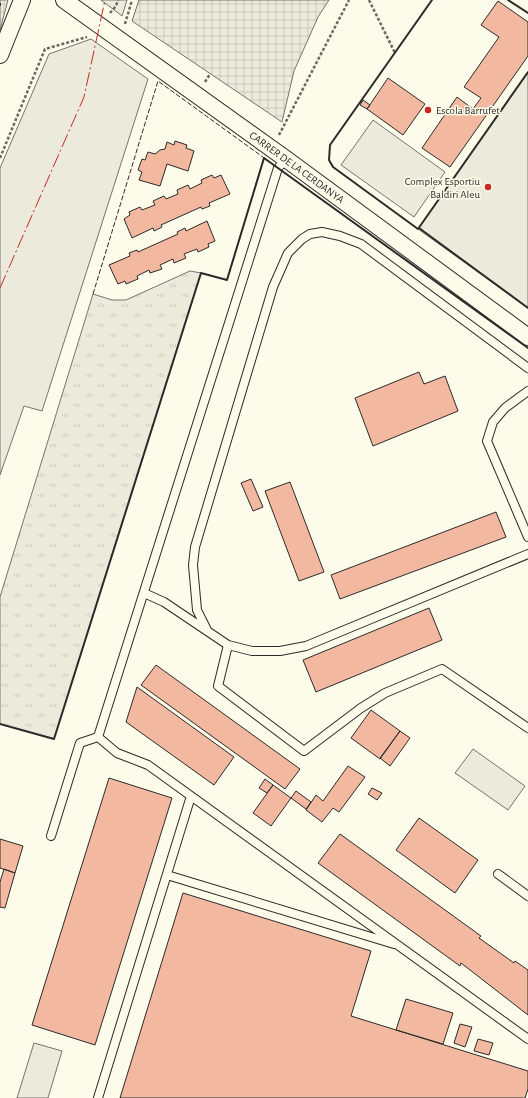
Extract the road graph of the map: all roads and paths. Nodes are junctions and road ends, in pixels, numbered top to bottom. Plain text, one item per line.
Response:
1 (22, 0) edge
2 (64, 0) edge
3 (118, 0) edge
4 (132, 0) edge
5 (349, 0) edge
6 (369, 0) edge
7 (99, 25) junction
8 (120, 40) junction
9 (395, 53) dead end
10 (0, 55) edge
11 (272, 149) junction
12 (0, 158) edge
13 (286, 160) junction
14 (528, 337) edge
15 (528, 368) edge
16 (528, 391) edge
17 (528, 537) edge
18 (528, 554) edge
19 (144, 593) junction
20 (206, 630) junction
21 (228, 645) junction
22 (528, 728) edge
23 (98, 737) junction
24 (191, 796) junction
25 (51, 836) dead end
26 (498, 874) dead end
27 (167, 875) junction
28 (528, 896) edge
29 (400, 946) junction
30 (528, 1038) edge
31 (98, 1098) edge

1 - 10 street
2 - 7 street, CARRER DE LA CERDANYA
3 - 7 path
4 - 8 path
5 - 11 path
6 - 9 path
7 - 8 street, CARRER DE LA CERDANYA
7 - 12 path
8 - 11 street, CARRER DE LA CERDANYA
11 - 13 street, CARRER DE LA CERDANYA
13 - 14 street, CARRER DE LA CERDANYA
13 - 19 lane
15 - 20 lane
16 - 17 lane
18 - 21 lane
19 - 20 lane
19 - 23 lane
20 - 21 lane
21 - 22 lane
23 - 24 lane
23 - 25 lane
24 - 27 lane
24 - 29 lane
26 - 28 lane
27 - 29 lane
27 - 31 lane
29 - 30 lane

